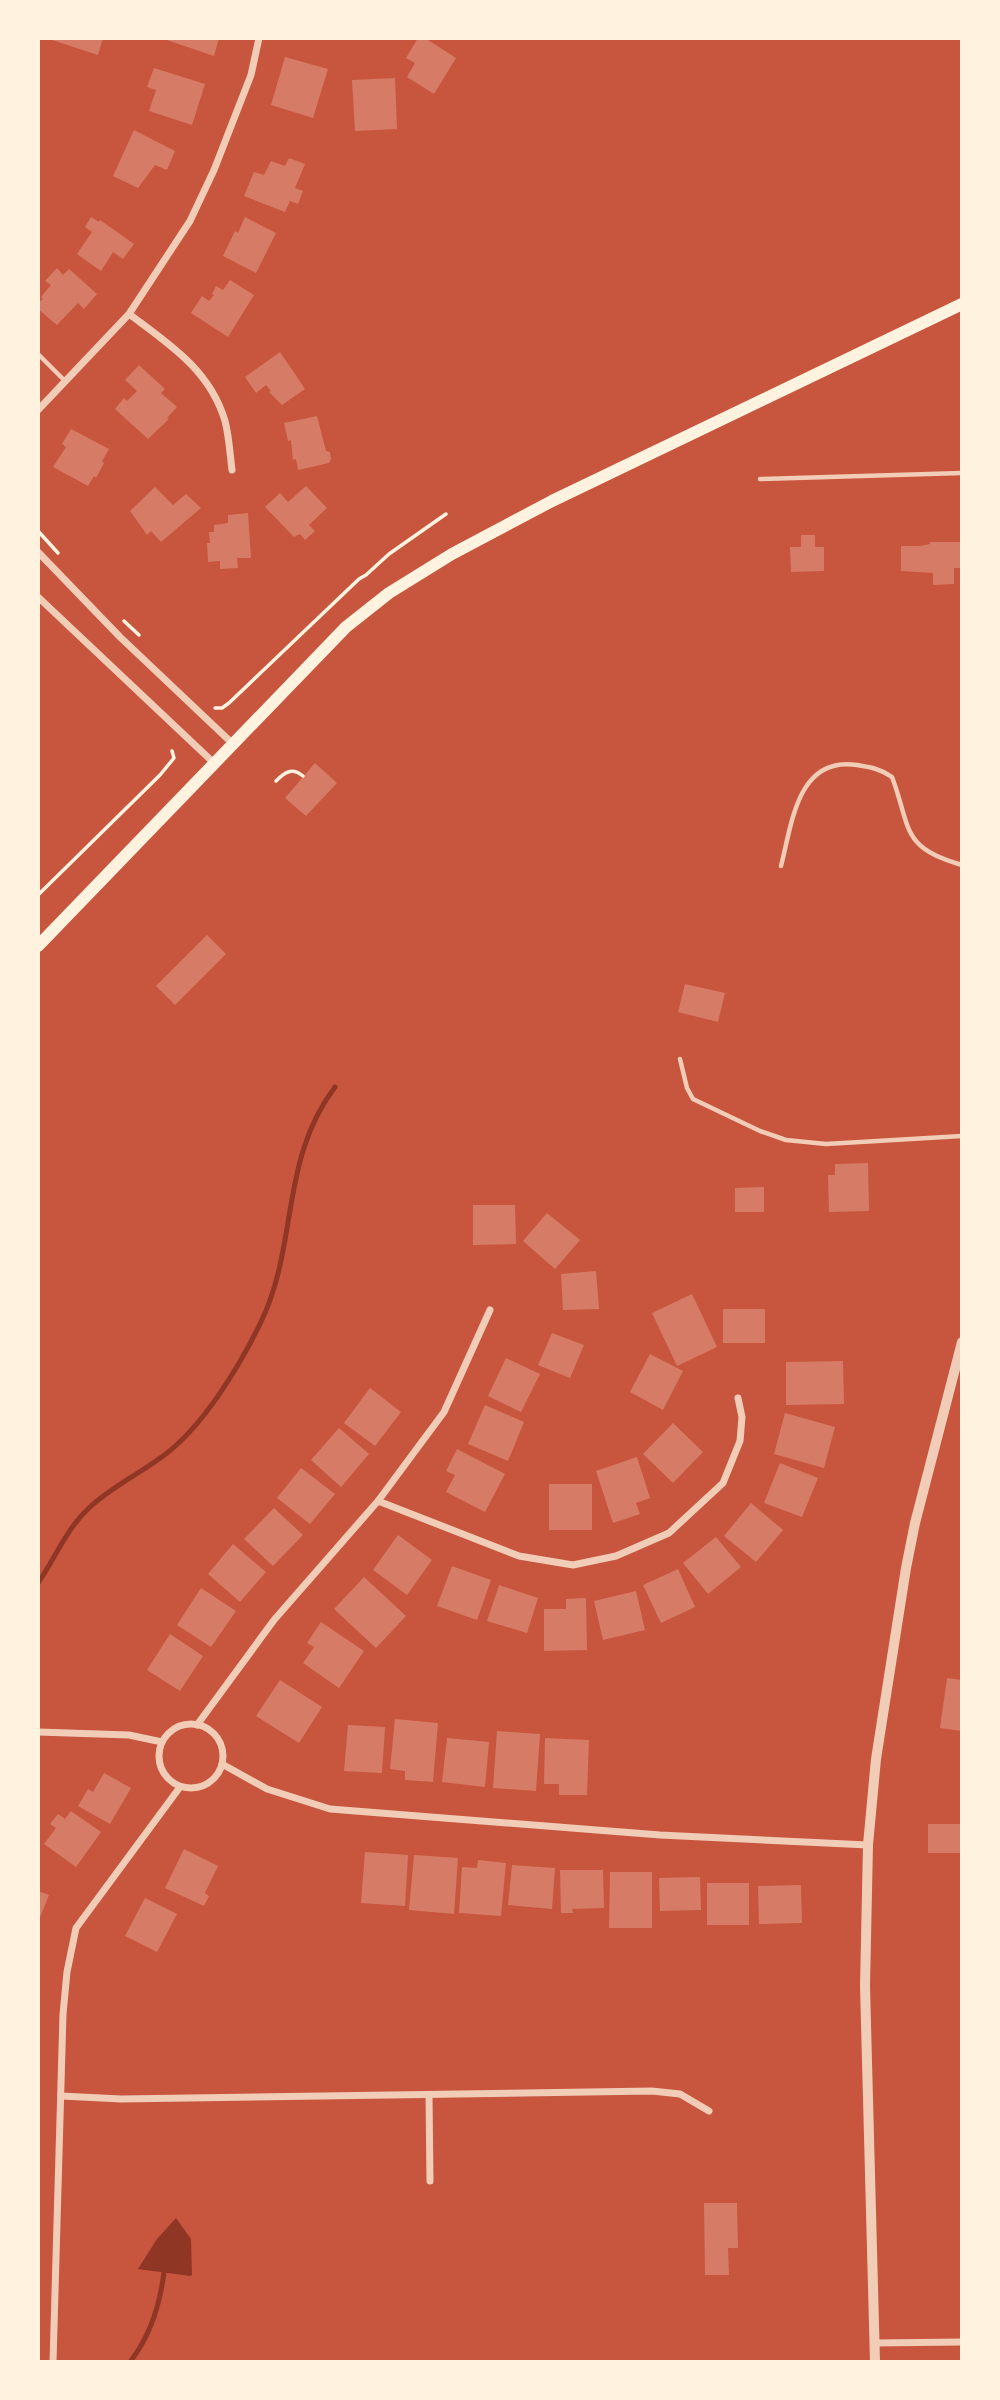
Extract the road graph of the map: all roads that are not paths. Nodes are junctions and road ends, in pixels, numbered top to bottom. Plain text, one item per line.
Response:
1 (259, 38) edge
2 (961, 303) edge
3 (129, 314) junction
4 (38, 354) edge
5 (66, 382) junction
6 (38, 410) edge
7 (232, 470) dead end
8 (961, 473) edge
9 (760, 479) dead end
10 (38, 552) edge
11 (38, 597) edge
12 (233, 744) junction
13 (214, 763) junction
14 (961, 865) edge
15 (781, 866) dead end
16 (38, 946) edge
17 (680, 1059) dead end
18 (961, 1136) edge
19 (490, 1310) dead end
20 (961, 1342) edge
21 (738, 1398) dead end
22 (378, 1501) junction
23 (197, 1725) junction
24 (38, 1732) edge
25 (162, 1742) junction
26 (222, 1764) junction
27 (180, 1787) junction
28 (868, 1845) junction
29 (429, 2095) junction
30 (61, 2096) junction
31 (709, 2112) dead end
32 (430, 2181) dead end
33 (961, 2342) edge
34 (874, 2343) junction
35 (53, 2361) edge
36 (875, 2361) edge

1 - 3 street
2 - 12 main road
3 - 5 street
3 - 7 street
4 - 5 lane
5 - 6 street
8 - 9 lane
10 - 12 street
11 - 13 street
12 - 13 main road
13 - 16 main road
14 - 15 lane
17 - 18 lane
19 - 22 street
20 - 28 street
21 - 22 street
22 - 23 street
23 - 25 street
23 - 26 street
24 - 25 street
25 - 27 street
26 - 27 street
26 - 28 street
27 - 30 street
28 - 34 street
29 - 30 street
29 - 31 street
29 - 32 street
30 - 35 street
33 - 34 street
34 - 36 street

